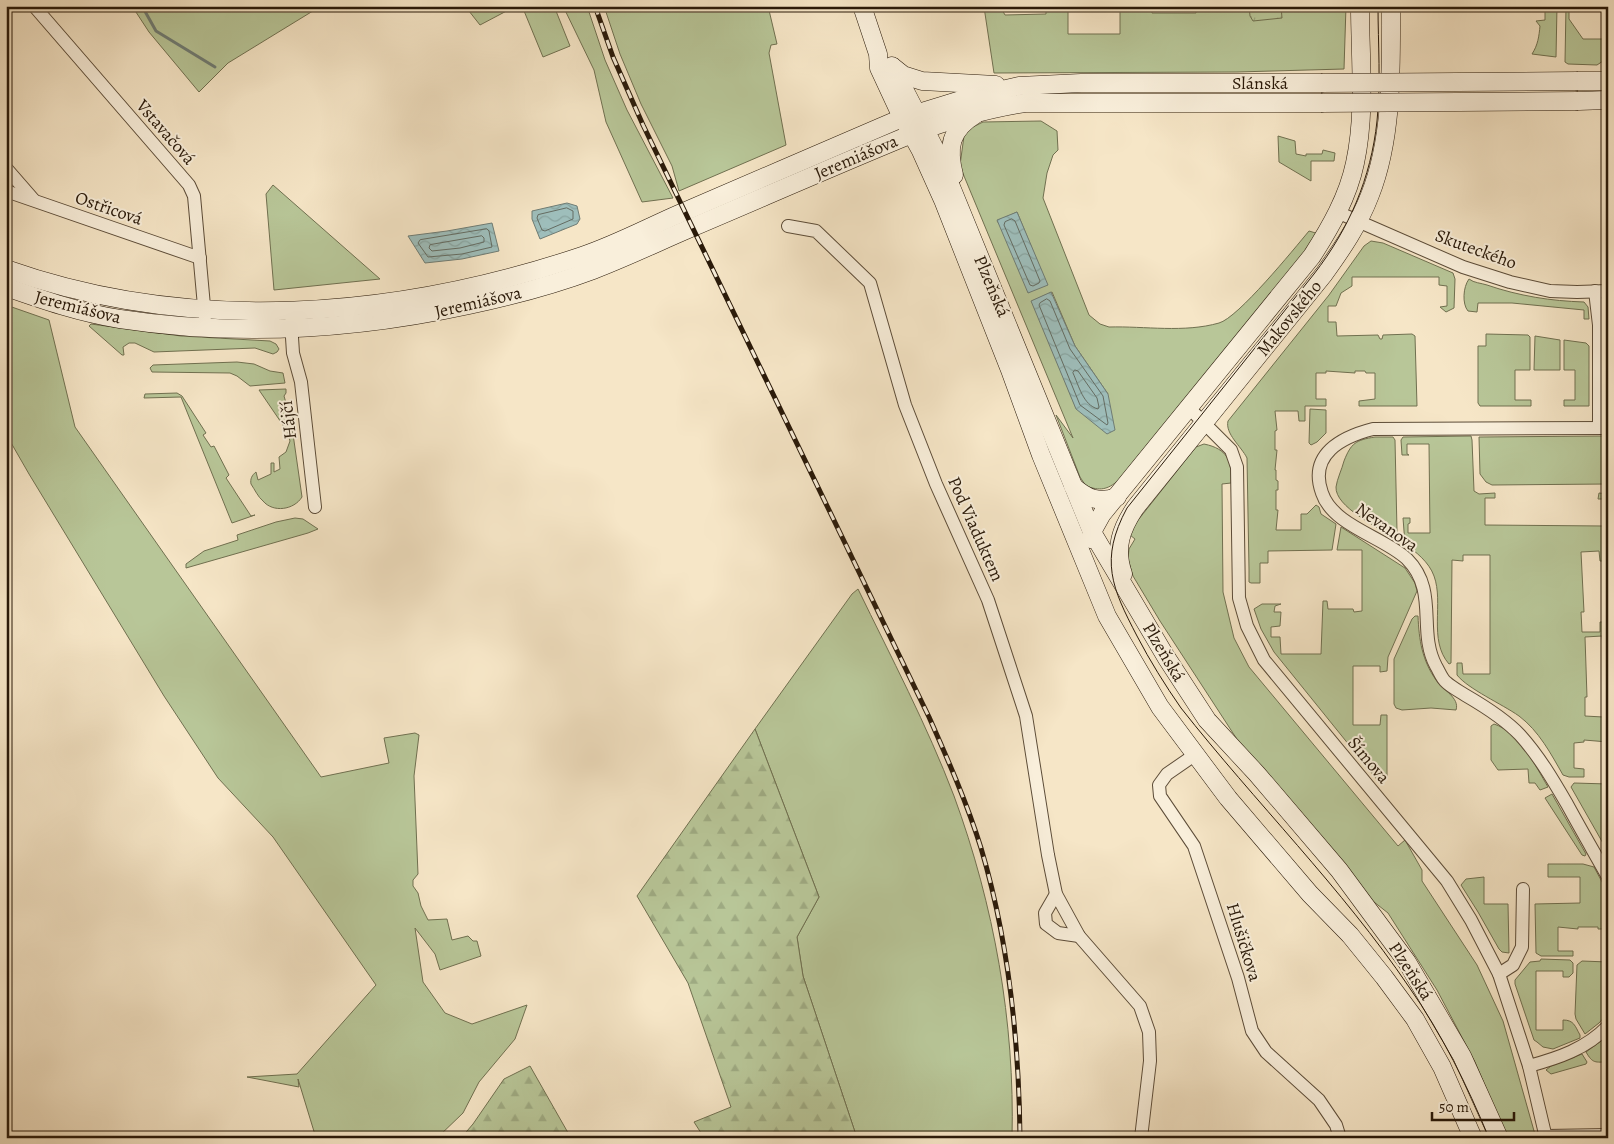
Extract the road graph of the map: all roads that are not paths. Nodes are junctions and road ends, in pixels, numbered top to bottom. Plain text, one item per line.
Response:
1 (34, 6) edge
2 (862, 6) edge
3 (1360, 6) edge
4 (1391, 6) edge
5 (878, 54) junction
6 (892, 66) junction
7 (1608, 81) edge
8 (1018, 86) junction
9 (1608, 100) edge
10 (984, 110) junction
11 (914, 124) junction
12 (6, 168) edge
13 (6, 191) edge
14 (35, 201) junction
15 (1338, 212) junction
16 (965, 221) junction
17 (1359, 222) junction
18 (788, 226) dead end
19 (200, 258) junction
20 (6, 269) edge
21 (6, 287) edge
22 (1601, 291) edge
23 (205, 310) junction
24 (290, 312) junction
25 (205, 328) junction
26 (292, 329) junction
27 (1189, 408) junction
28 (1205, 424) junction
29 (1603, 428) edge
30 (1073, 486) junction
31 (1117, 496) junction
32 (315, 507) dead end
33 (1067, 520) junction
34 (1122, 531) junction
35 (1092, 532) junction
36 (1086, 566) junction
37 (1131, 598) junction
38 (1196, 754) junction
39 (1608, 877) edge
40 (1523, 889) dead end
41 (1056, 894) junction
42 (1079, 936) junction
43 (1499, 974) junction
44 (1608, 1026) edge
45 (1529, 1066) junction
46 (1608, 1135) edge
47 (1546, 1137) edge
48 (1141, 1138) edge
49 (1340, 1138) edge
50 (1473, 1138) edge
51 (1498, 1138) edge

1 - 19 street, Vstavačová
2 - 5 main road, Plzeňská
3 - 15 main road, Makovského
4 - 17 main road, Makovského
5 - 6 main road, Plzeňská
5 - 11 main road, Plzeňská
6 - 8 main road
6 - 11 main road, Plzeňská
7 - 8 main road, Slánská, bridge
8 - 11 main road, Slánská
9 - 10 main road, Slánská, bridge
10 - 11 main road, Slánská
10 - 16 main road
11 - 16 main road, Plzeňská
11 - 24 main road, Jeremiášova
11 - 26 main road, Jeremiášova
11 - 33 main road, Plzeňská
12 - 14 street
13 - 14 street, Ostřicová
14 - 19 street, Ostřicová
15 - 17 street, Skuteckého
15 - 27 main road, Makovského
16 - 30 main road, Plzeňská
17 - 22 street, Skuteckého
17 - 28 main road, Makovského
18 - 41 street, Pod Viaduktem
19 - 23 street, Vstavačová
20 - 23 main road, Jeremiášova
21 - 25 main road, Jeremiášova
22 - 29 street, Nevanova
23 - 24 main road, Jeremiášova
23 - 25 street, Vstavačová
24 - 26 street, Hájčí
25 - 26 main road, Jeremiášova
26 - 32 street, Hájčí
27 - 28 street, Šímova
27 - 31 main road, Makovského
28 - 34 main road, Makovského
28 - 43 street, Šímova
29 - 39 street, Nevanova
30 - 31 main road
30 - 35 main road, Plzeňská
31 - 35 main road, Makovského
33 - 35 main road
33 - 36 main road, Plzeňská
34 - 35 main road
34 - 37 main road, Makovského
35 - 36 main road, Makovského
35 - 37 main road, Plzeňská
36 - 38 main road, Plzeňská
37 - 51 main road, Plzeňská
38 - 49 street, Hlušičkova
38 - 50 main road, Plzeňská
40 - 43 street
41 - 42 street, Pod Viaduktem
41 - 42 street
42 - 48 street, Pod Viaduktem
43 - 45 street, Šímova
44 - 45 street
45 - 47 street, Šímova
46 - 47 street

